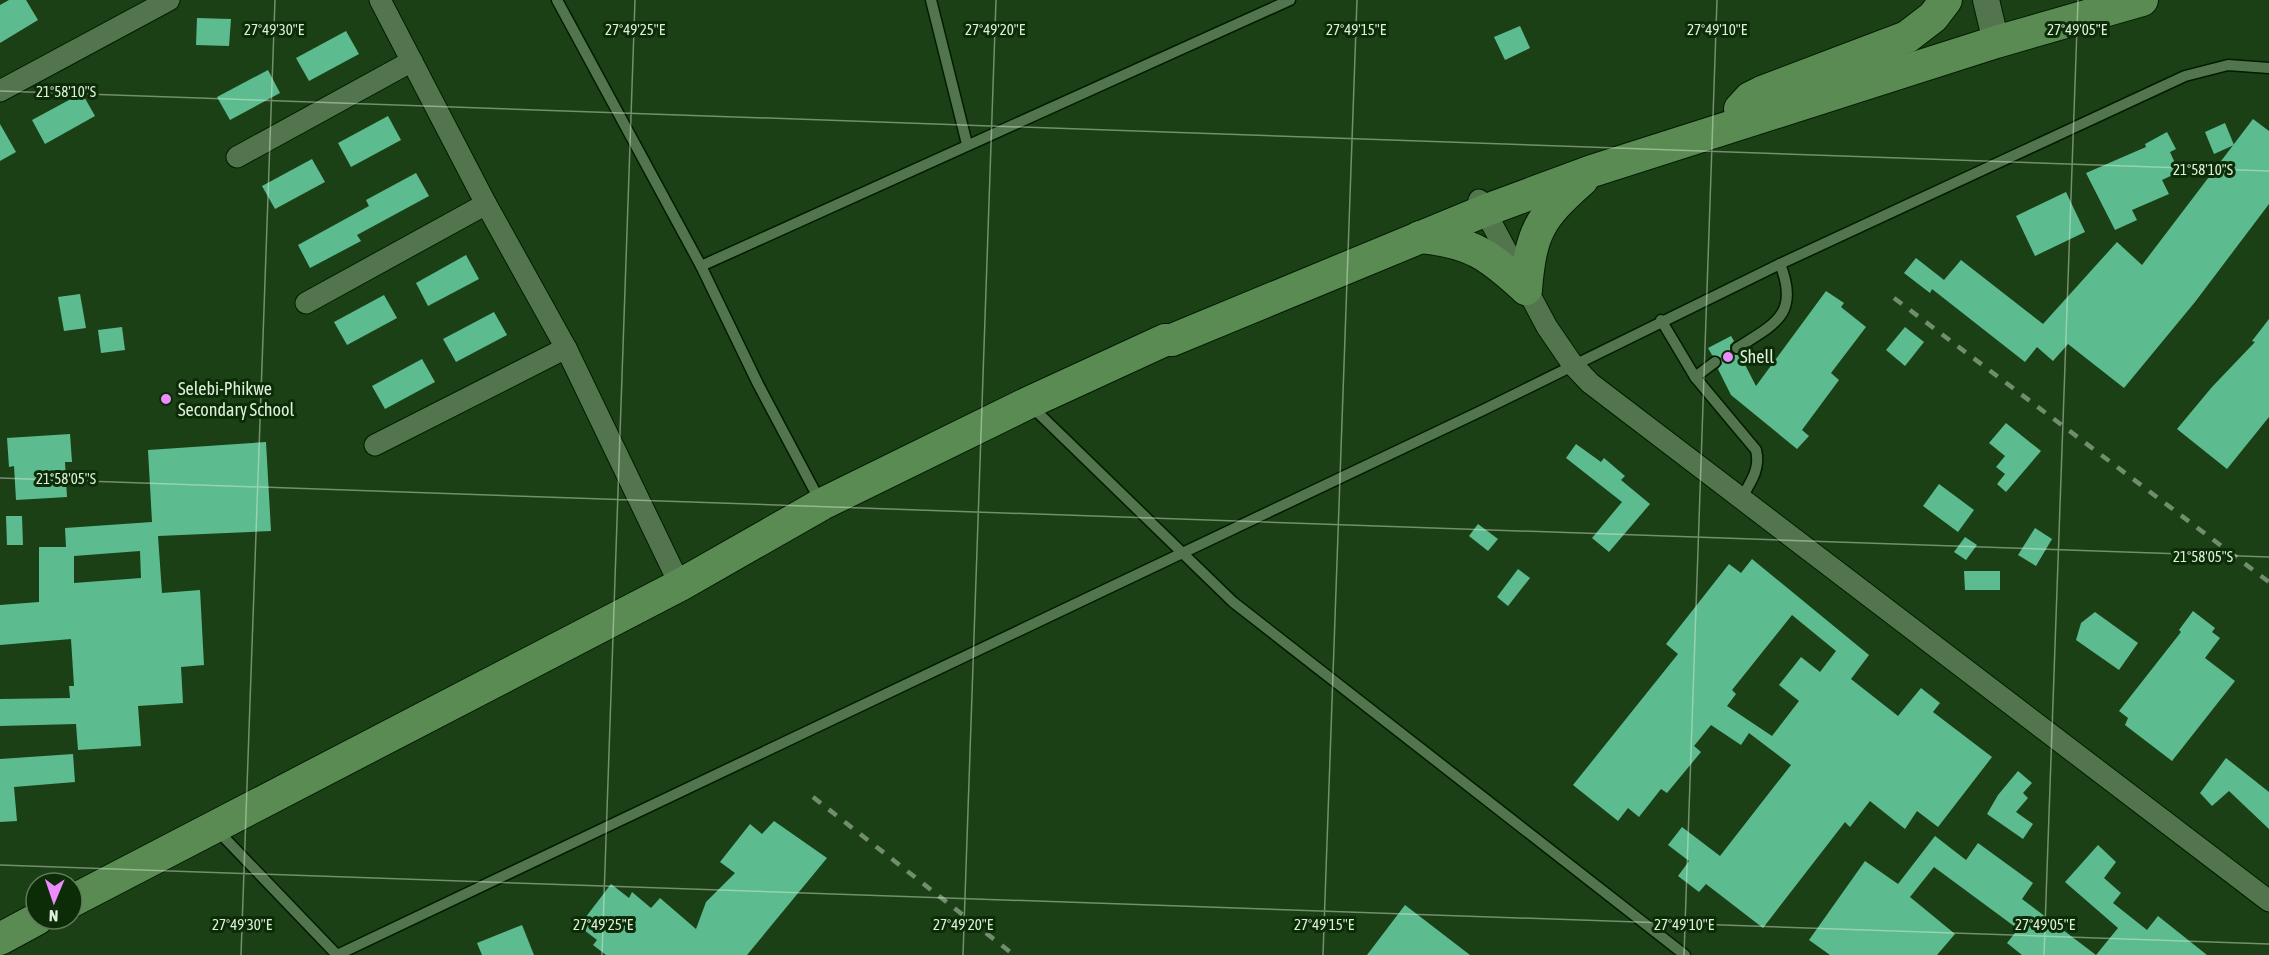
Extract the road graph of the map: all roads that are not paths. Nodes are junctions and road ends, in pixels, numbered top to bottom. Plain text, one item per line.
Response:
1 (169, 0) edge
2 (380, 0) edge
3 (557, 0) edge
4 (931, 0) edge
5 (1290, 0) edge
6 (1946, 0) edge
7 (2085, 0) edge
8 (2142, 0) edge
9 (1999, 22) edge
10 (412, 61) junction
11 (2269, 69) edge
12 (0, 91) edge
13 (1740, 109) junction
14 (967, 144) junction
15 (237, 157) dead end
16 (1592, 171) junction
17 (486, 204) junction
18 (1481, 204) junction
19 (1420, 237) junction
20 (1780, 264) junction
21 (701, 266) junction
22 (1526, 289) junction
23 (306, 303) dead end
24 (1661, 320) junction
25 (1165, 340) junction
26 (566, 348) junction
27 (1737, 348) dead end
28 (1715, 362) dead end
29 (1573, 365) junction
30 (1695, 377) junction
31 (1028, 403) junction
32 (375, 445) dead end
33 (1741, 499) junction
34 (822, 504) junction
35 (1180, 552) junction
36 (680, 585) junction
37 (213, 826) junction
38 (84, 895) edge
39 (2269, 901) edge
40 (24, 926) edge
41 (0, 939) edge
42 (1685, 955) edge

1 - 12 street
2 - 10 street
3 - 21 lane
4 - 14 lane
5 - 14 lane
6 - 13 main road
7 - 9 main road
8 - 9 main road
9 - 13 main road
9 - 16 main road
10 - 15 street
10 - 17 street
11 - 20 lane
13 - 18 main road
14 - 21 lane
16 - 18 main road
16 - 22 main road
17 - 23 street
17 - 26 street
18 - 19 main road
18 - 22 street
18 - 25 main road
19 - 22 main road
19 - 25 main road
20 - 24 lane
20 - 27 lane
21 - 34 lane
22 - 29 street
24 - 29 lane
24 - 30 lane
25 - 31 main road
26 - 32 street
26 - 36 street
28 - 30 lane
29 - 33 street
29 - 35 lane
30 - 33 lane
31 - 34 main road
31 - 35 lane
33 - 39 street
34 - 36 main road
35 - 37 lane
35 - 42 lane
36 - 37 main road
37 - 38 main road
40 - 41 main road

